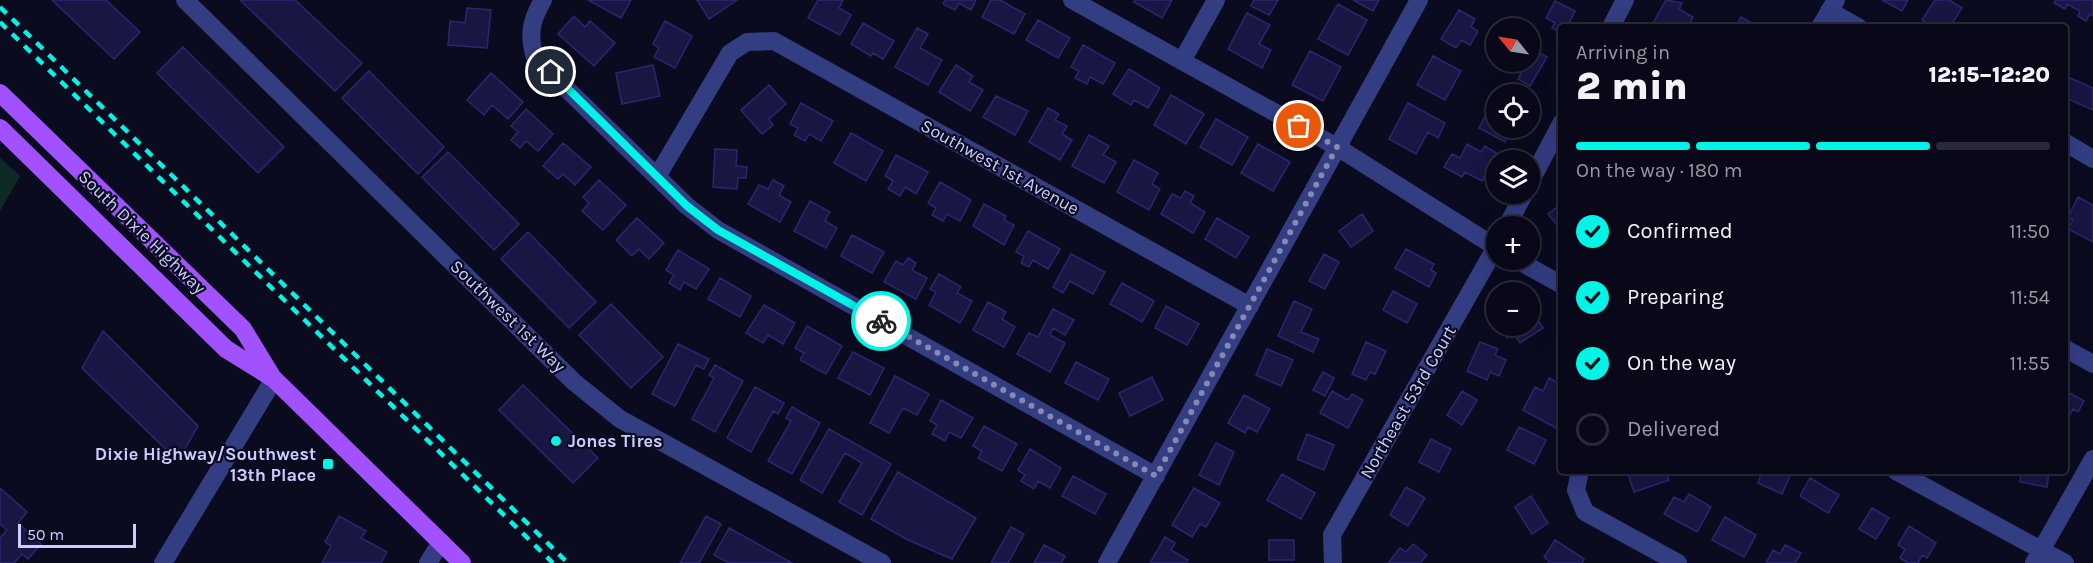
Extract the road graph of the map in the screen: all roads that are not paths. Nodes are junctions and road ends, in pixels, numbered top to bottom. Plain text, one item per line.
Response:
1 (185, 0) edge
2 (543, 0) edge
3 (1072, 0) edge
4 (1216, 0) edge
5 (1419, 0) edge
6 (1625, 0) edge
7 (1832, 5) edge
8 (1613, 24) edge
9 (1822, 24) edge
10 (1854, 24) edge
11 (1182, 61) junction
12 (0, 93) edge
13 (0, 128) edge
14 (1558, 130) edge
15 (2068, 144) edge
16 (1344, 152) junction
17 (2093, 159) edge
18 (1540, 163) edge
19 (658, 175) junction
20 (1486, 240) edge
21 (1486, 266) edge
22 (1535, 270) edge
23 (1558, 283) edge
24 (1250, 306) junction
25 (2068, 350) edge
26 (2093, 364) edge
27 (274, 379) junction
28 (2093, 459) edge
29 (1580, 474) edge
30 (1901, 474) edge
31 (1156, 476) junction
32 (441, 542) junction
33 (2037, 557) edge
34 (859, 558) edge
35 (164, 563) edge
36 (429, 563) edge
37 (462, 563) edge
38 (882, 563) edge
39 (1107, 563) edge
40 (1333, 563) edge
41 (1678, 563) edge
42 (2065, 563) edge

1 - 34 street, Southwest 1st Way
2 - 19 street
3 - 11 street
4 - 11 street
5 - 16 street
6 - 8 street
7 - 9 street
7 - 10 street
11 - 16 street
12 - 27 main road, South Dixie Highway
13 - 27 main road, South Dixie Highway
14 - 18 street
15 - 17 street
16 - 20 street
16 - 24 street
19 - 24 street, Southwest 1st Avenue
19 - 31 street
21 - 40 street, Northeast 53rd Court
22 - 23 street
24 - 31 street
25 - 26 street
27 - 32 main road, South Dixie Highway
27 - 35 street
28 - 33 street
29 - 41 street
30 - 33 street
31 - 39 street
32 - 36 street
32 - 37 main road, South Dixie Highway
33 - 42 street
34 - 38 street, Southwest 1st Way

